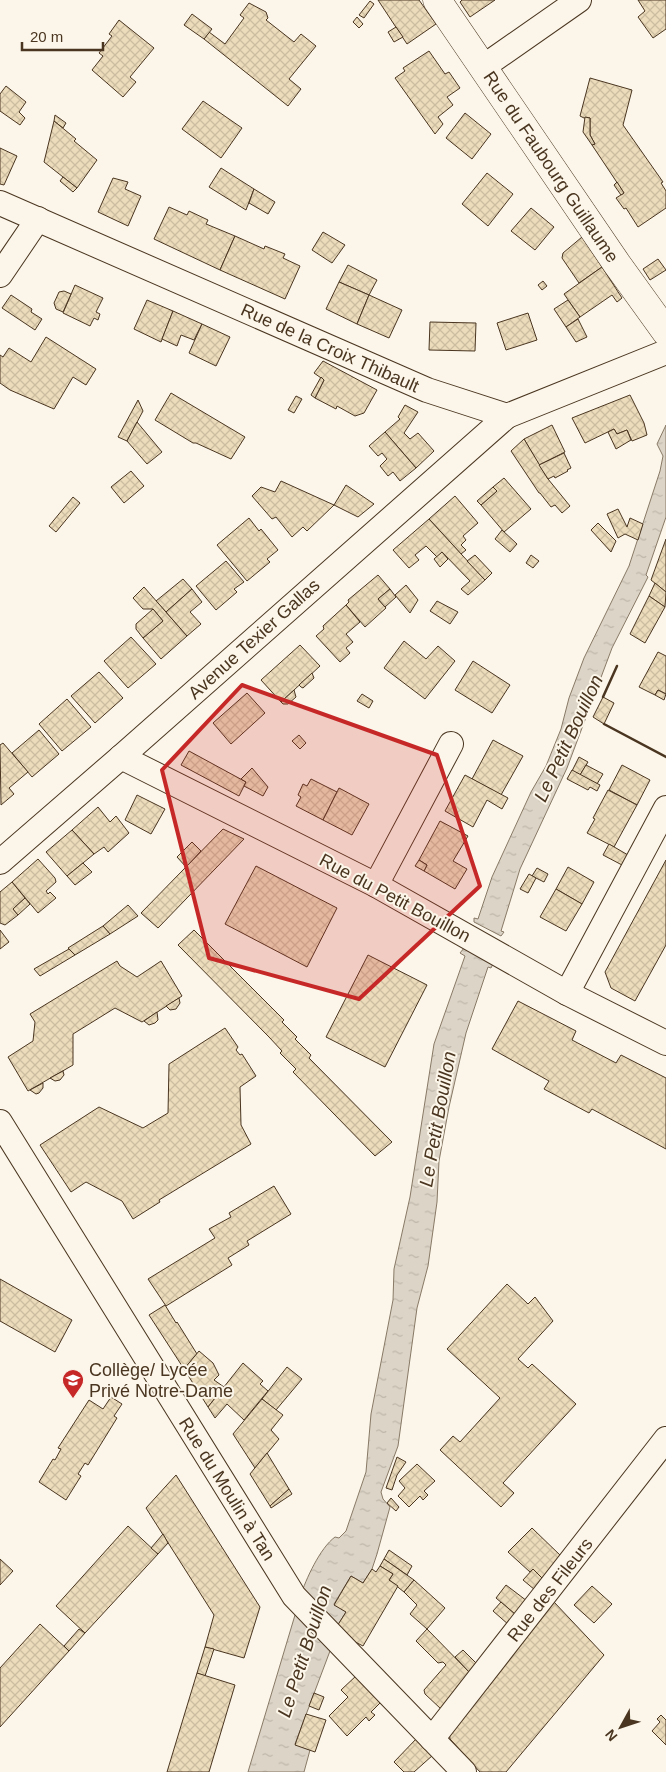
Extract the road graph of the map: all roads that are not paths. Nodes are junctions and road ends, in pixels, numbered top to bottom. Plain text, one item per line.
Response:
1 (437, 0) edge
2 (578, 0) edge
3 (483, 67) junction
4 (0, 203) edge
5 (38, 219) junction
6 (0, 275) edge
7 (666, 332) edge
8 (666, 352) edge
9 (507, 416) junction
10 (451, 744) dead end
11 (121, 757) junction
12 (666, 808) edge
13 (0, 862) edge
14 (376, 885) junction
15 (567, 992) junction
16 (666, 1043) edge
17 (0, 1122) edge
18 (666, 1439) edge
19 (432, 1739) junction
20 (464, 1772) edge

1 - 3 street, Rue du Faubourg Guillaume
2 - 3 street
3 - 7 street, Rue du Faubourg Guillaume
4 - 5 street, Rue de la Croix Thibault
5 - 6 street
5 - 9 street, Rue de la Croix Thibault
8 - 9 street
9 - 11 street, Avenue Texier Gallas
10 - 14 street
11 - 13 street, Avenue Texier Gallas
11 - 14 street, Rue du Petit Bouillon
12 - 15 street
14 - 15 street, Rue du Petit Bouillon
15 - 16 street, Rue du Petit Bouillon
17 - 19 street, Rue du Moulin à Tan
18 - 19 street, Rue des Fileurs
19 - 20 street, Rue du Moulin à Tan

